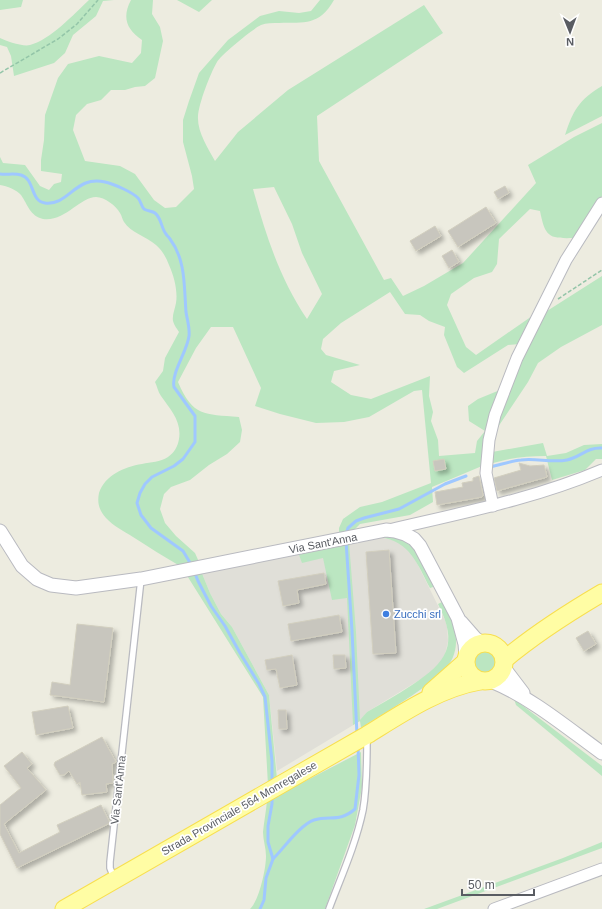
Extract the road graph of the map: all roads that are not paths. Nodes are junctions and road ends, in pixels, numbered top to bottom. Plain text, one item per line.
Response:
1 (602, 203) edge
2 (602, 470) edge
3 (493, 506) junction
4 (386, 530) junction
5 (0, 531) edge
6 (141, 579) junction
7 (602, 593) edge
8 (458, 618) junction
9 (557, 620) junction
10 (488, 644) junction
11 (466, 659) junction
12 (504, 664) junction
13 (485, 681) junction
14 (529, 700) junction
15 (414, 707) junction
16 (360, 739) junction
17 (602, 753) edge
18 (602, 869) edge
19 (115, 880) junction
20 (64, 909) edge
21 (329, 909) edge
22 (494, 909) edge

1 - 3 street
2 - 3 street
3 - 4 street
4 - 6 street, Via Sant'Anna
4 - 8 street, Via Sant'Anna
5 - 6 street, Via Sant'Anna
6 - 19 lane, Via Sant'Anna
7 - 9 main road, Strada Provinciale 564 Monregalese
8 - 10 street, Via Sant'Anna
8 - 11 street, Via Sant'Anna
9 - 10 main road, Strada Provinciale 564 Monregalese
9 - 12 main road, Strada Provinciale 564 Monregalese
10 - 11 main road, Strada Provinciale 564 Monregalese
10 - 12 main road
11 - 13 main road
11 - 15 main road, Strada Provinciale 564 Monregalese
12 - 13 main road, Strada Provinciale 564 Monregalese
12 - 14 street
13 - 14 street
13 - 15 main road, Strada Provinciale 564 Monregalese
14 - 17 street
15 - 16 main road, Strada Provinciale 564 Monregalese
16 - 19 main road, Strada Provinciale 564 Monregalese
16 - 21 lane
18 - 22 street
19 - 20 main road, Strada Provinciale 564 Monregalese

